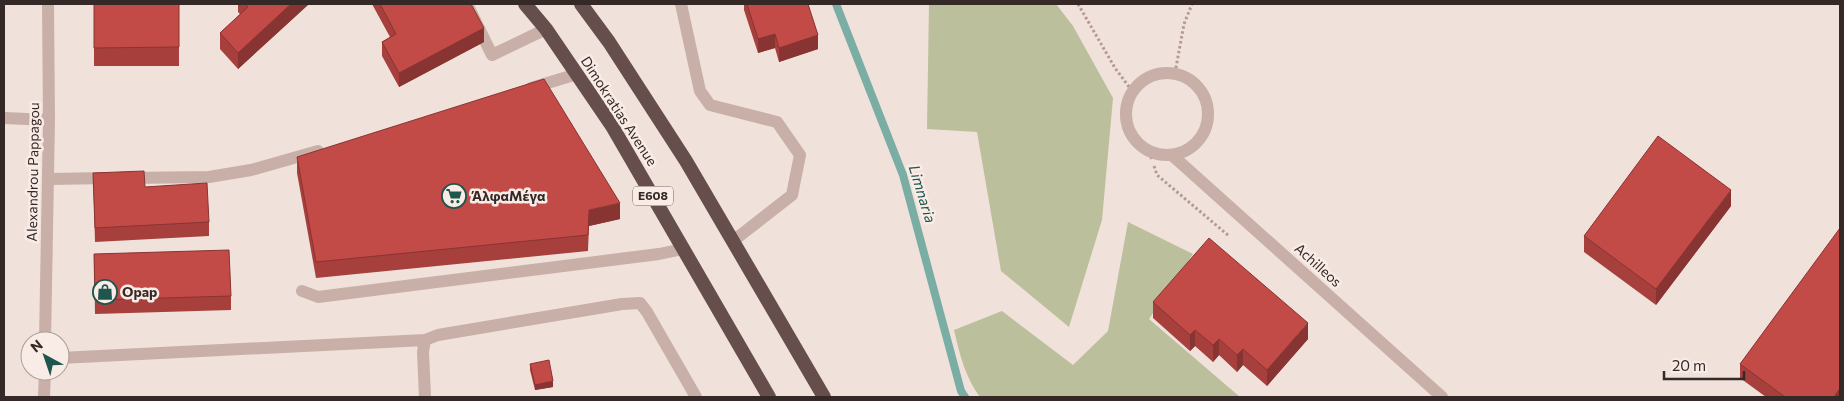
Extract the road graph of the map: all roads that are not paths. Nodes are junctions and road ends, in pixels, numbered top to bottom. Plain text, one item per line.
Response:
1 (48, 4) edge
2 (466, 4) edge
3 (525, 4) edge
4 (581, 4) edge
5 (681, 4) edge
6 (546, 29) junction
7 (576, 74) junction
8 (518, 92) edge
9 (4, 118) edge
10 (49, 120) junction
11 (334, 146) edge
12 (1173, 156) junction
13 (49, 179) junction
14 (733, 241) junction
15 (684, 249) junction
16 (302, 291) dead end
17 (45, 331) edge
18 (425, 340) junction
19 (70, 358) edge
20 (45, 381) edge
21 (44, 397) edge
22 (426, 397) edge
23 (696, 397) edge
24 (769, 397) edge
25 (824, 397) edge
26 (1442, 397) edge

1 - 10 street, Alexandrou Pappagou
2 - 6 street
3 - 6 highway, Dimokratias Avenue / E608
4 - 14 highway, Dimokratias Avenue
5 - 14 street
6 - 7 highway, Dimokratias Avenue / E608
7 - 8 street
7 - 15 highway, Dimokratias Avenue / E608
9 - 10 street
10 - 13 street, Alexandrou Pappagou
11 - 13 street
12 - 12 street
12 - 26 street, Achilleos
13 - 17 street, Alexandrou Pappagou
14 - 25 highway, Dimokratias Avenue
15 - 16 street
15 - 24 highway, Dimokratias Avenue / E608
18 - 19 street
18 - 22 street
18 - 23 street
20 - 21 street

